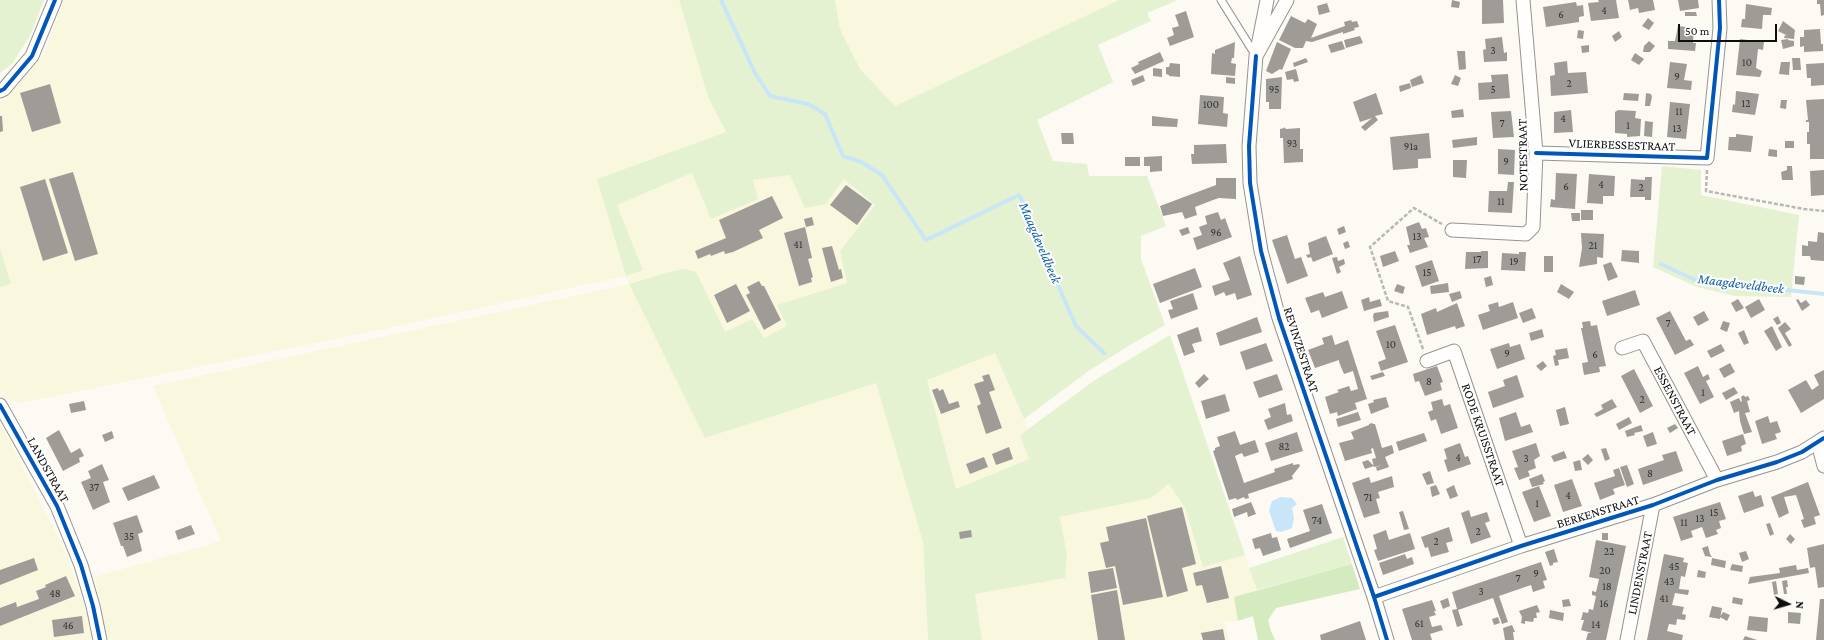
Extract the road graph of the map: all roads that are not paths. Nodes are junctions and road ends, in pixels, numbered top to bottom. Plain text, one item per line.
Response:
1 (55, 0) edge
2 (1221, 0) edge
3 (1267, 0) edge
4 (1287, 0) edge
5 (1523, 0) edge
6 (1719, 0) edge
7 (1256, 56) junction
8 (0, 91) edge
9 (1536, 153) junction
10 (1452, 230) road end
11 (1622, 348) dead end
12 (1427, 361) road end
13 (0, 405) edge
14 (1821, 440) edge
15 (1824, 466) edge
16 (1717, 480) junction
17 (1653, 505) junction
18 (1521, 546) junction
19 (1374, 597) junction
20 (100, 640) edge
21 (1386, 640) edge
22 (1627, 640) edge

1 - 8 street
2 - 7 lane
3 - 7 street, REVINZESTRAAT
4 - 7 street, REVINZESTRAAT
5 - 9 street, NOTESTRAAT
6 - 9 street, VLIERBESSESTRAAT
7 - 19 street, REVINZESTRAAT
9 - 10 street, NOTESTRAAT
11 - 16 street, ESSENSTRAAT
12 - 18 street, RODE KRUISSTRAAT
13 - 20 street, LANDSTRAAT
14 - 15 street
14 - 16 street, BERKENSTRAAT
16 - 17 street, BERKENSTRAAT
17 - 18 street, BERKENSTRAAT
17 - 22 street, LINDENSTRAAT
18 - 19 street, BERKENSTRAAT
19 - 21 street, REVINZESTRAAT

